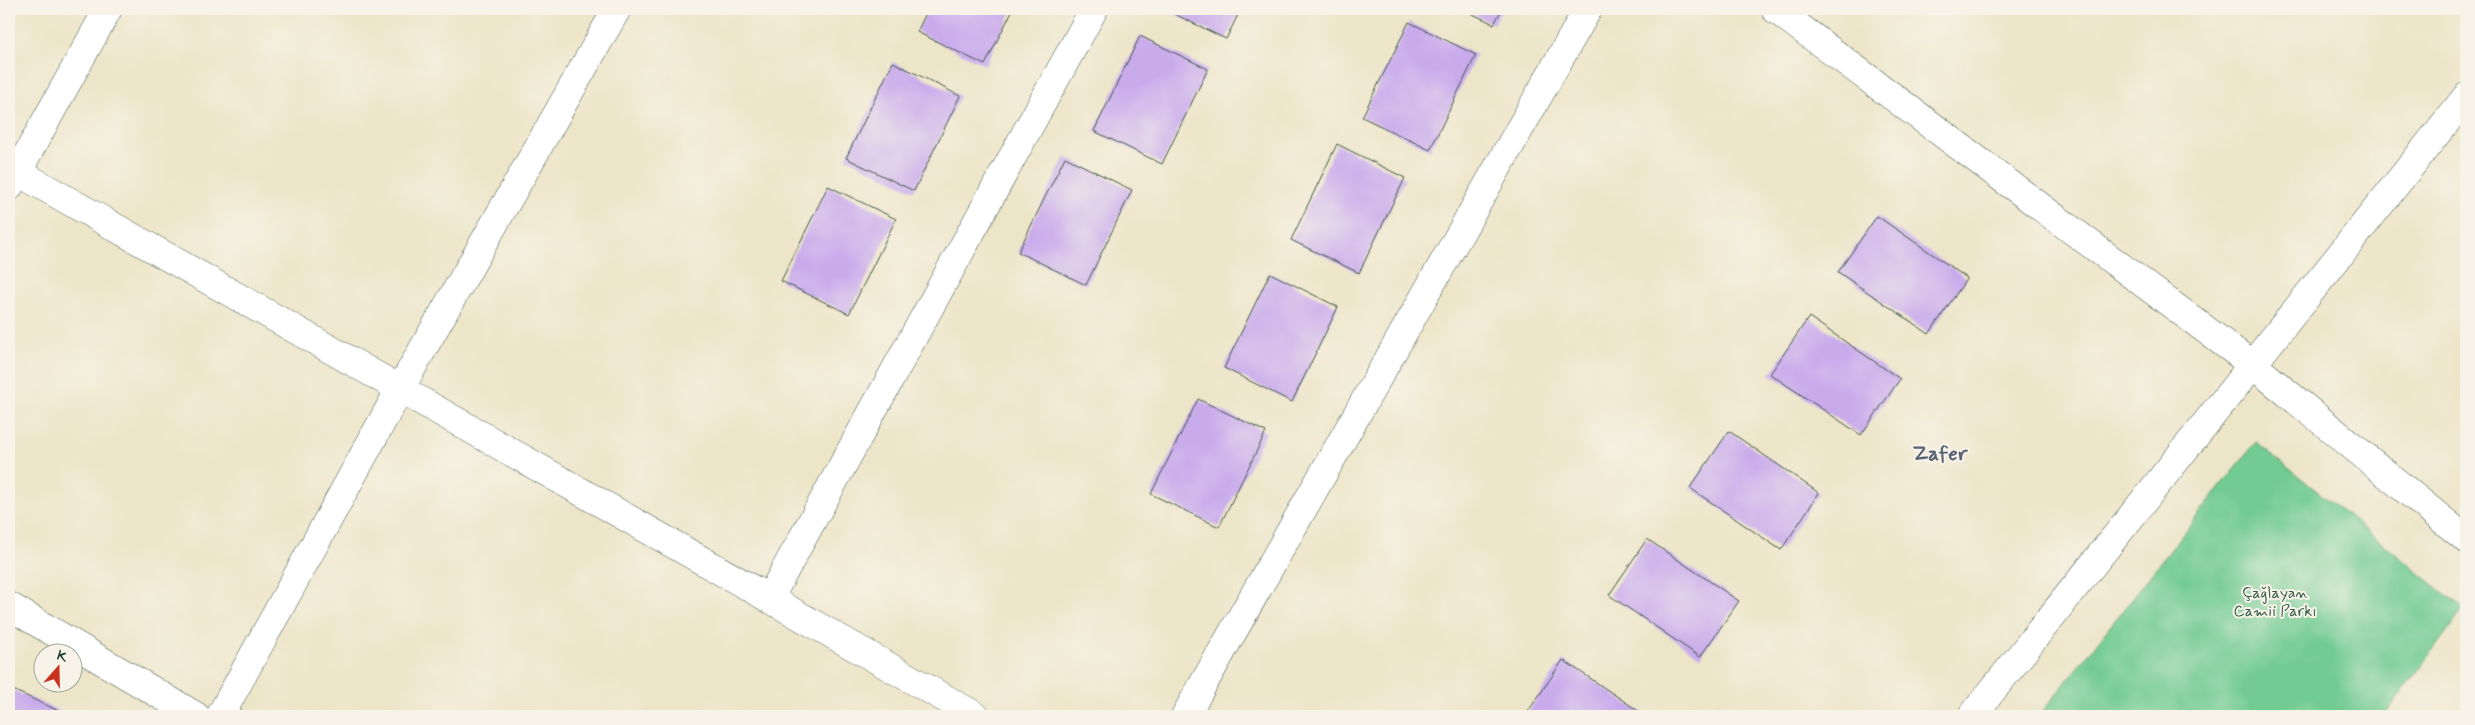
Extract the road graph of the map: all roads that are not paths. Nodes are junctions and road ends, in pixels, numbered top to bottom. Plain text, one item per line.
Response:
1 (108, 9) edge
2 (617, 9) edge
3 (1094, 9) edge
4 (1588, 9) edge
5 (1790, 13) edge
6 (2466, 97) edge
7 (12, 175) edge
8 (2253, 365) junction
9 (400, 389) junction
10 (2466, 539) edge
11 (769, 599) junction
12 (9, 606) edge
13 (196, 716) edge
14 (220, 716) edge
15 (976, 716) edge
16 (1185, 716) edge
17 (1972, 716) edge

1 - 7 street
2 - 9 street
3 - 11 street
4 - 16 street
5 - 8 street
6 - 8 street
7 - 9 street
8 - 10 street
8 - 17 street
9 - 11 street
9 - 14 street
11 - 15 street
12 - 13 street

